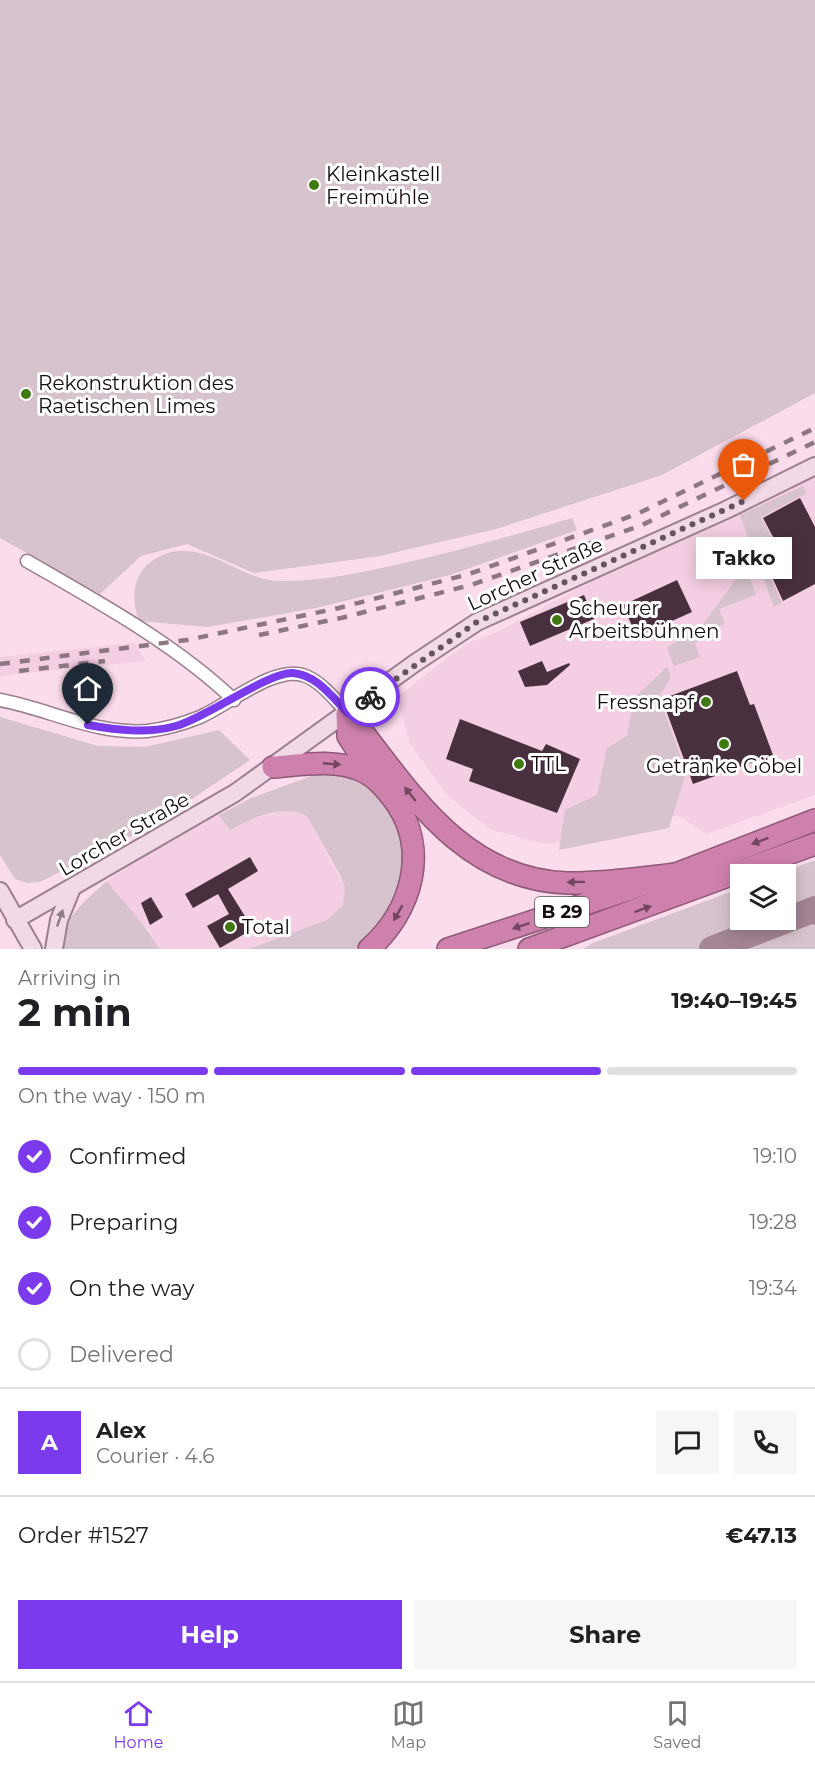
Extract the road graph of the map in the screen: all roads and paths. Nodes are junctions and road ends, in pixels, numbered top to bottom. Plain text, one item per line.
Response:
1 (815, 466) edge
2 (27, 561) dead end
3 (0, 700) edge
4 (234, 700) junction
5 (348, 713) junction
6 (273, 767) junction
7 (376, 779) junction
8 (815, 820) edge
9 (815, 844) edge
10 (676, 874) junction
11 (72, 888) junction
12 (0, 891) edge
13 (15, 920) junction
14 (33, 949) edge
15 (54, 949) edge
16 (369, 949) edge
17 (448, 949) edge
18 (529, 949) edge

1 - 5 street, Lorcher Straße
2 - 4 street
3 - 4 street
4 - 5 street
5 - 6 street, Lorcher Straße
5 - 7 highway
10 -> 5 highway
6 -> 7 highway
6 - 11 street, Lorcher Straße
7 -> 16 highway
8 -> 10 highway, B 29
18 -> 9 highway, B 29
10 -> 17 highway, B 29
11 - 13 street, Lorcher Straße
15 -> 11 street
12 - 13 street
13 - 14 street

